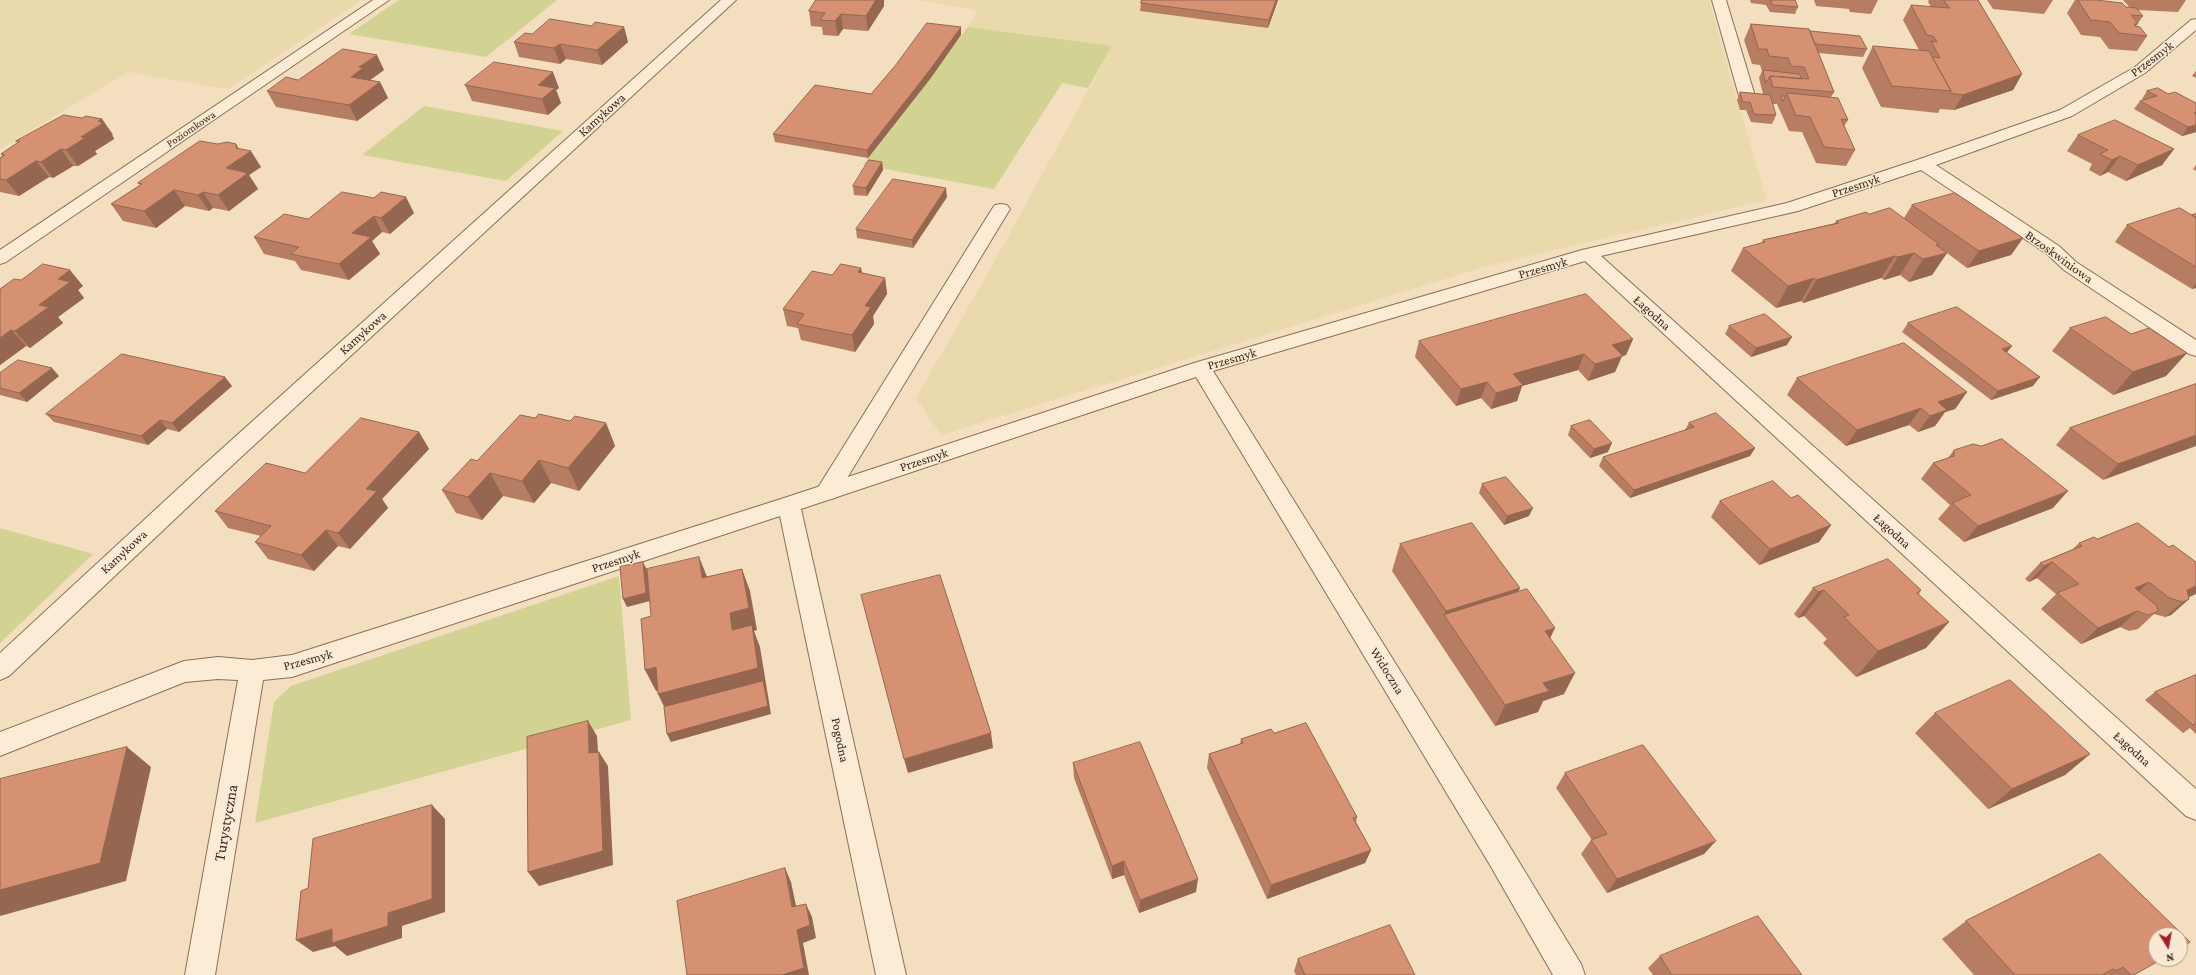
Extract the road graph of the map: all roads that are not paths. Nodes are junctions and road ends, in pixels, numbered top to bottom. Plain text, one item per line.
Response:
1 (382, 0) edge
2 (729, 0) edge
3 (1719, 0) edge
4 (2196, 23) edge
5 (1747, 96) edge
6 (1923, 164) junction
7 (1000, 209) dead end
8 (1588, 254) junction
9 (0, 258) edge
10 (2196, 349) edge
11 (1201, 368) junction
12 (827, 492) junction
13 (789, 505) junction
14 (0, 669) edge
15 (252, 671) junction
16 (0, 744) edge
17 (2196, 807) edge
18 (200, 975) edge
19 (891, 975) edge
20 (1570, 975) edge

1 - 9 street, Poziomkowa
2 - 14 street, Kamykowa
3 - 5 street
4 - 6 street, Przesmyk
6 - 8 street, Przesmyk
6 - 10 street, Brzoskwiniowa
7 - 12 street
8 - 11 street, Przesmyk
8 - 17 street, Łagodna
11 - 12 street, Przesmyk
11 - 20 street, Widoczna
12 - 13 street, Przesmyk
13 - 15 street, Przesmyk
13 - 19 street, Pogodna
15 - 16 street, Przesmyk
15 - 18 street, Turystyczna

